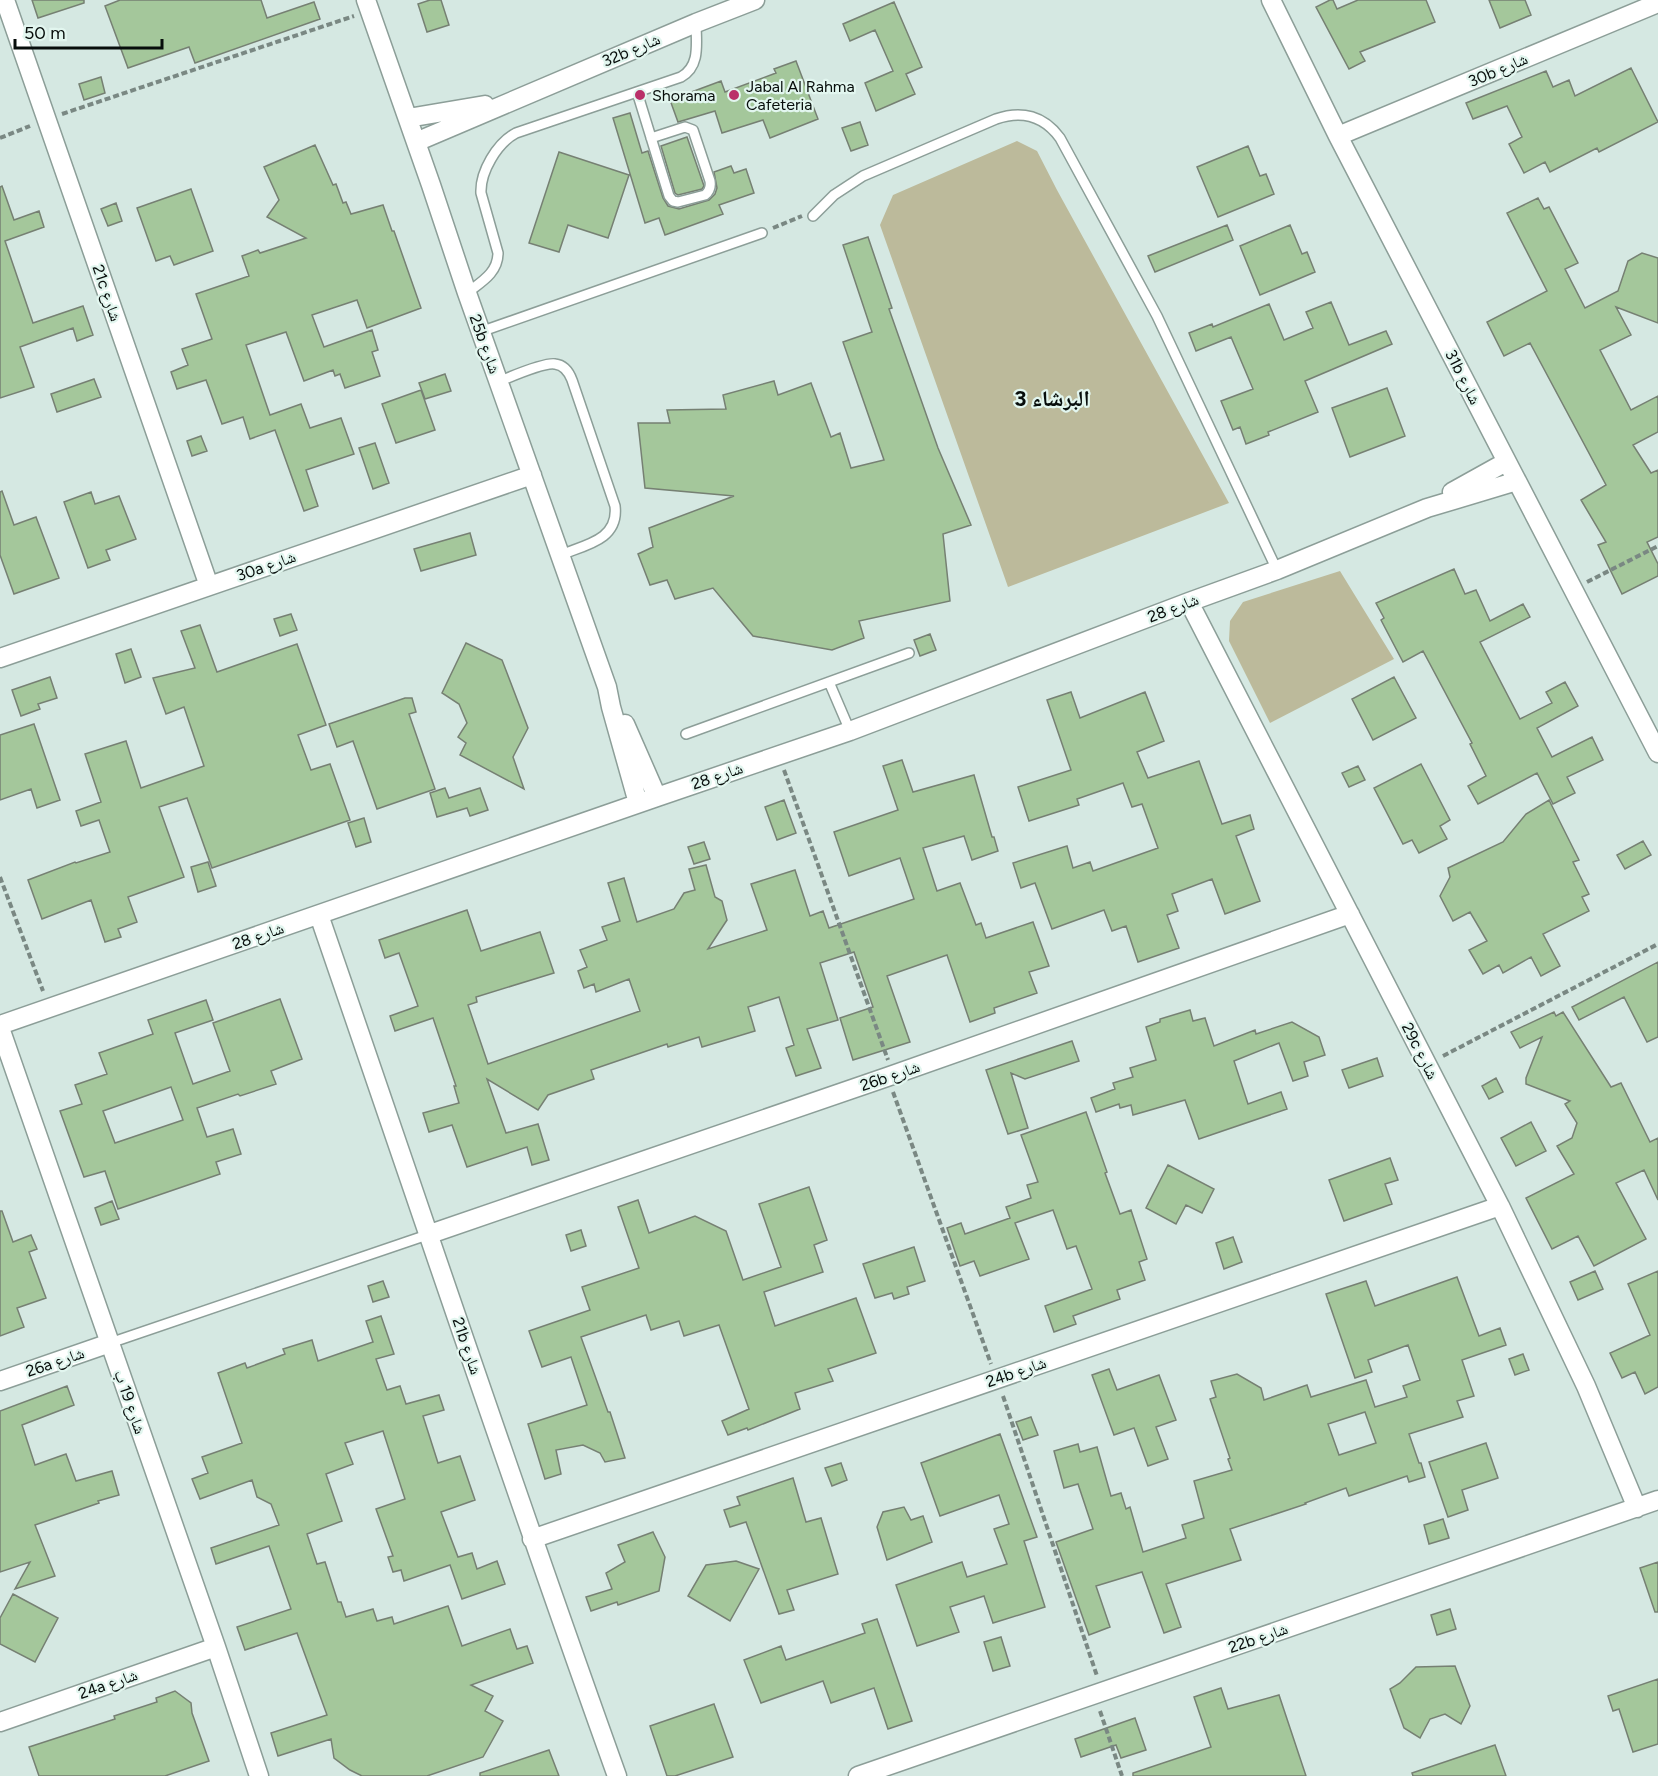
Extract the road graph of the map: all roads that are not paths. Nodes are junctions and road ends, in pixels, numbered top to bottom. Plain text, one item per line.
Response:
1 (5, 0) edge
2 (755, 0) edge
3 (1271, 0) edge
4 (736, 3) edge
5 (368, 5) edge
6 (1657, 6) edge
7 (696, 22) junction
8 (636, 93) junction
9 (507, 102) junction
10 (408, 118) junction
11 (1338, 136) junction
12 (651, 138) junction
13 (416, 141) junction
14 (813, 216) dead end
15 (762, 233) road end
16 (466, 293) junction
17 (480, 332) junction
18 (498, 382) junction
19 (1506, 462) junction
20 (532, 475) junction
21 (1517, 481) junction
22 (1427, 508) junction
23 (560, 555) junction
24 (1277, 570) junction
25 (209, 586) junction
26 (1189, 602) junction
27 (909, 653) dead end
28 (0, 658) edge
29 (829, 682) junction
30 (607, 687) junction
31 (850, 731) junction
32 (686, 734) dead end
33 (1658, 753) edge
34 (657, 797) junction
35 (638, 803) junction
36 (1350, 914) junction
37 (319, 915) junction
38 (0, 1027) edge
39 (1500, 1206) junction
40 (430, 1234) junction
41 (110, 1344) junction
42 (0, 1382) edge
43 (1658, 1500) edge
44 (1637, 1508) junction
45 (532, 1539) junction
46 (216, 1647) junction
47 (0, 1722) edge
48 (259, 1776) edge
49 (616, 1776) edge
50 (858, 1776) edge

1 - 25 street, 21c شارع
2 - 4 street, 32b شارع
3 - 11 street, 31b شارع
4 - 7 street, 32b شارع
5 - 10 street, 25b شارع
6 - 11 street, 30b شارع
7 - 8 lane
7 - 9 street, 32b شارع
8 - 12 lane
8 - 16 lane
9 - 10 street, 32b شارع
9 - 13 street, 32b شارع
10 - 13 street, 25b شارع
11 - 19 street, 31b شارع
12 - 12 lane
13 - 16 street, 25b شارع
14 - 24 lane
15 - 17 lane
16 - 17 street, 25b شارع
17 - 18 street, 25b شارع
18 - 20 street, 25b شارع
18 - 23 lane
19 - 21 street, 31b شارع
19 - 22 street, شارع 28
20 - 23 street, 25b شارع
20 - 25 street, 30a شارع
21 - 22 street, شارع 28
21 - 33 street, 31b شارع
22 - 24 street, شارع 28
23 - 30 street, 25b شارع
24 - 26 street, شارع 28
25 - 28 street, 30a شارع
26 - 31 street, شارع 28
26 - 36 street, 29c شارع
27 - 29 lane
29 - 31 lane
29 - 32 lane
30 - 34 street, 25b شارع
30 - 35 street, 25b شارع
31 - 34 street, شارع 28
34 - 35 street, شارع 28
35 - 37 street, شارع 28
36 - 39 street, 29c شارع
36 - 40 street, 26b شارع
37 - 38 street, شارع 28
37 - 40 street, 21b شارع
38 - 41 street, شارع 19 ب
39 - 44 street, 29c شارع
39 - 45 street, 24b شارع
40 - 41 lane
40 - 45 street, 21b شارع
41 - 42 street, 26a شارع
41 - 46 street, شارع 19 ب
43 - 44 street, 22b شارع
44 - 50 street, 22b شارع
45 - 49 street, 21b شارع
46 - 47 street, 24a شارع
46 - 48 street, شارع 19 ب

